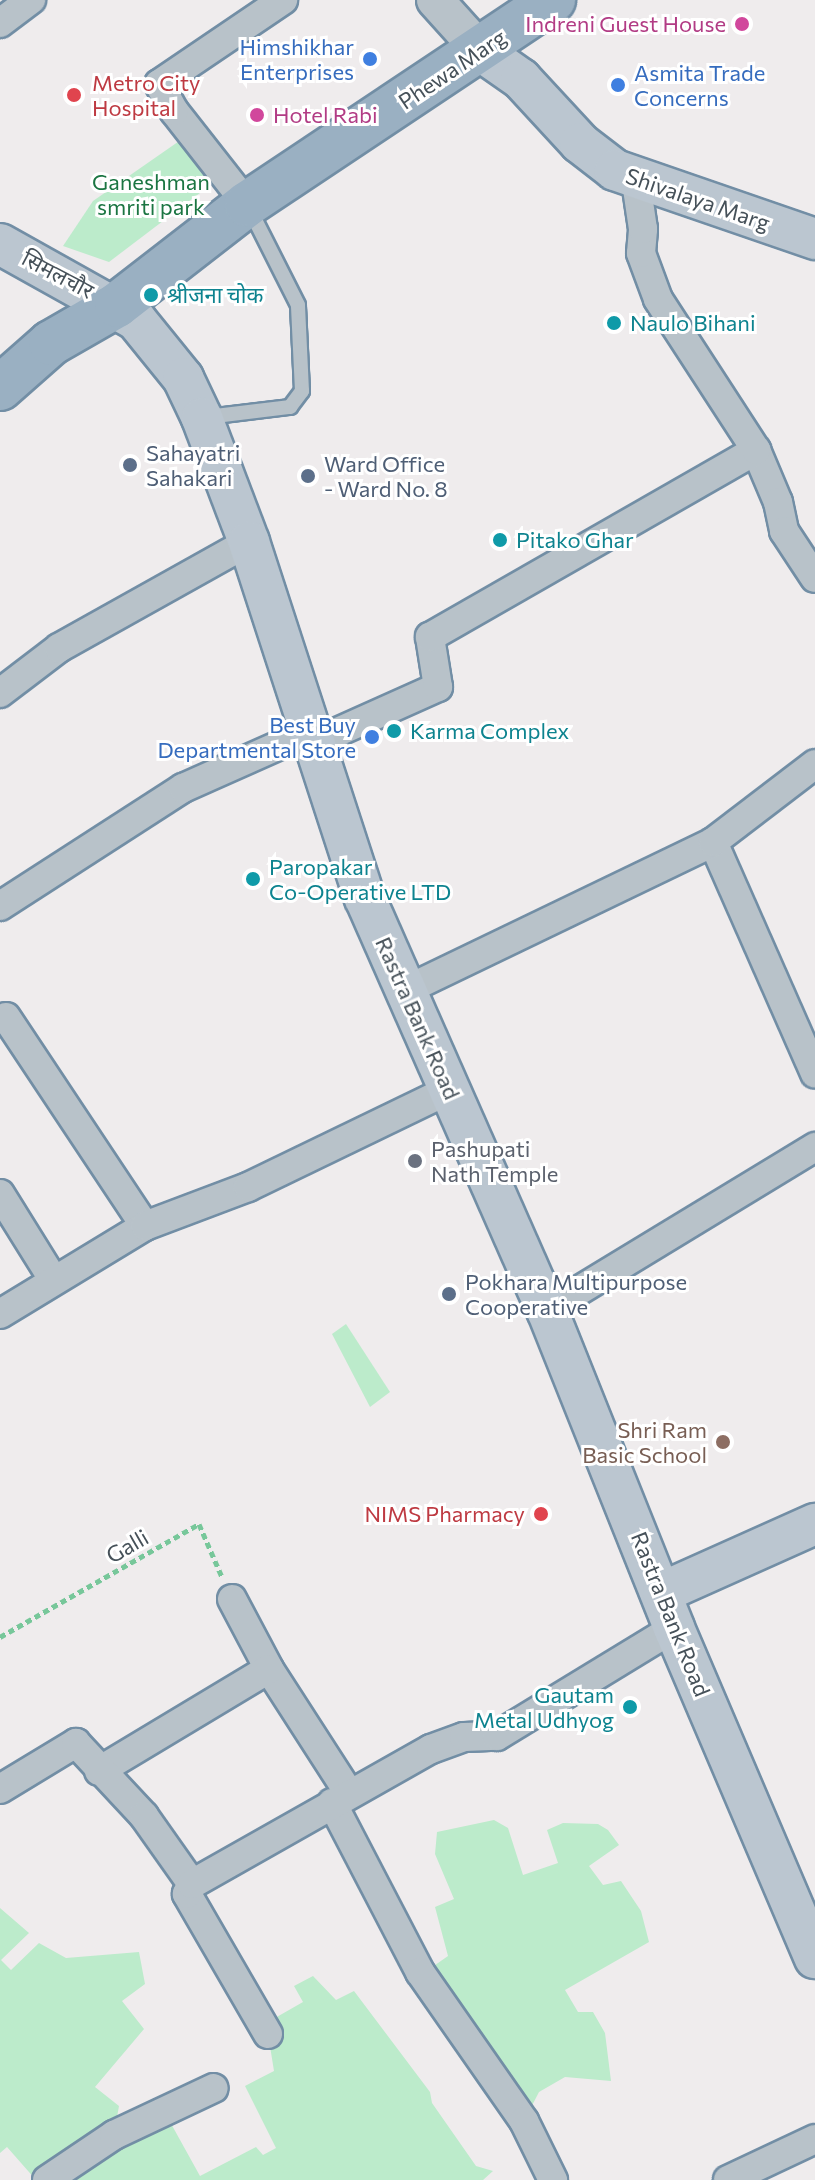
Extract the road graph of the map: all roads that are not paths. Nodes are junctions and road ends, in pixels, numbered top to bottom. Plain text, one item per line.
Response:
1 (31, 0) edge
2 (283, 0) edge
3 (435, 0) edge
4 (553, 0) edge
5 (0, 23) edge
6 (481, 51) junction
7 (635, 175) junction
8 (247, 204) junction
9 (815, 239) edge
10 (0, 244) edge
11 (117, 305) junction
12 (0, 388) edge
13 (202, 418) junction
14 (756, 450) junction
15 (249, 542) junction
16 (815, 578) edge
17 (0, 693) edge
18 (311, 737) junction
19 (815, 764) edge
20 (713, 842) junction
21 (0, 906) edge
22 (404, 991) junction
23 (6, 1017) dead end
24 (815, 1073) edge
25 (449, 1090) junction
26 (815, 1147) edge
27 (0, 1194) edge
28 (145, 1226) junction
29 (53, 1279) junction
30 (547, 1310) junction
31 (0, 1314) edge
32 (815, 1524) edge
33 (232, 1599) road end
34 (669, 1610) junction
35 (269, 1669) junction
36 (99, 1771) junction
37 (0, 1789) edge
38 (340, 1798) junction
39 (192, 1884) junction
40 (815, 1958) edge
41 (268, 2034) dead end
42 (214, 2088) dead end
43 (815, 2139) edge
44 (47, 2180) edge
45 (553, 2180) edge
46 (728, 2180) edge

1 - 5 street
2 - 8 street
3 - 6 street
4 - 6 highway, Phewa Marg
6 - 7 main road, Shivalaya Marg
6 - 8 highway, Phewa Marg
7 - 9 main road, Shivalaya Marg
7 - 14 street
8 - 11 highway, Phewa Marg
8 - 13 lane
10 - 11 main road, सिमलचौर
11 - 12 highway, Phewa Marg
11 - 13 main road, Rastra Bank Road
13 - 15 main road, Rastra Bank Road
14 - 16 street
14 - 18 street
15 - 17 street
15 - 18 main road, Rastra Bank Road
18 - 21 street
18 - 22 main road, Rastra Bank Road
19 - 20 street
20 - 22 street
20 - 24 street
22 - 25 main road, Rastra Bank Road
23 - 28 street
25 - 28 street
25 - 30 main road, Rastra Bank Road
26 - 30 street
27 - 29 street
28 - 29 street
29 - 31 street
30 - 34 main road, Rastra Bank Road
32 - 34 main road
33 - 35 street
34 - 38 street
34 - 40 main road, Rastra Bank Road
35 - 36 street
35 - 38 street
36 - 37 street
36 - 39 street
38 - 39 street
38 - 45 street
39 - 41 street
42 - 44 street
43 - 46 street

